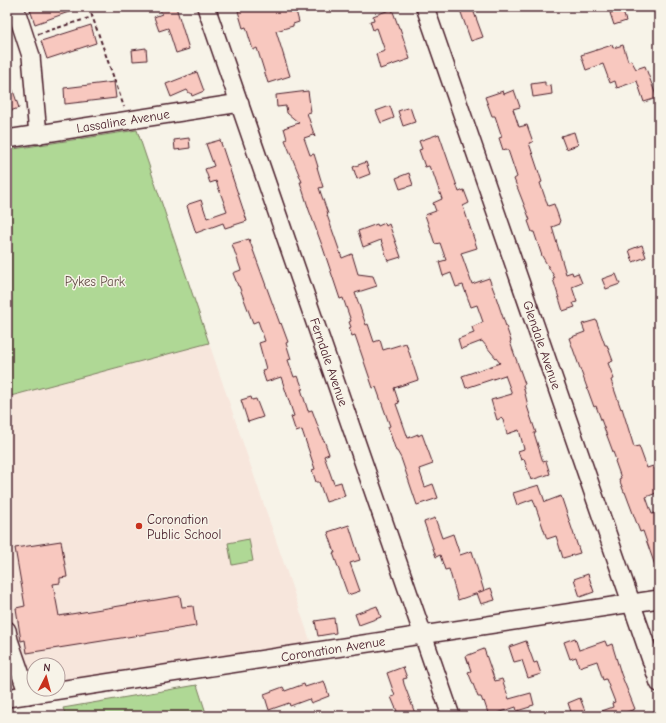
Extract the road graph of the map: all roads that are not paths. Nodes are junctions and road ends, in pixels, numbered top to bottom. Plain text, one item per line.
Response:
1 (15, 7) edge
2 (206, 7) edge
3 (425, 7) edge
4 (240, 103) junction
5 (38, 134) junction
6 (7, 139) edge
7 (659, 599) edge
8 (631, 603) junction
9 (7, 630) edge
10 (423, 635) junction
11 (659, 683) edge
12 (66, 689) edge
13 (26, 690) edge
14 (26, 695) edge
15 (7, 698) edge
16 (451, 716) edge

1 - 5 street
2 - 4 street, Ferndale Avenue
3 - 8 street, Glendale Avenue
4 - 5 street, Lassaline Avenue
4 - 10 street, Ferndale Avenue
5 - 6 street, Lassaline Avenue
7 - 8 street, Coronation Avenue
8 - 10 street, Coronation Avenue
8 - 11 street, Glendale Avenue
9 - 13 street
10 - 12 street, Coronation Avenue
10 - 16 street, Ferndale Avenue
14 - 15 street, Coronation Avenue

